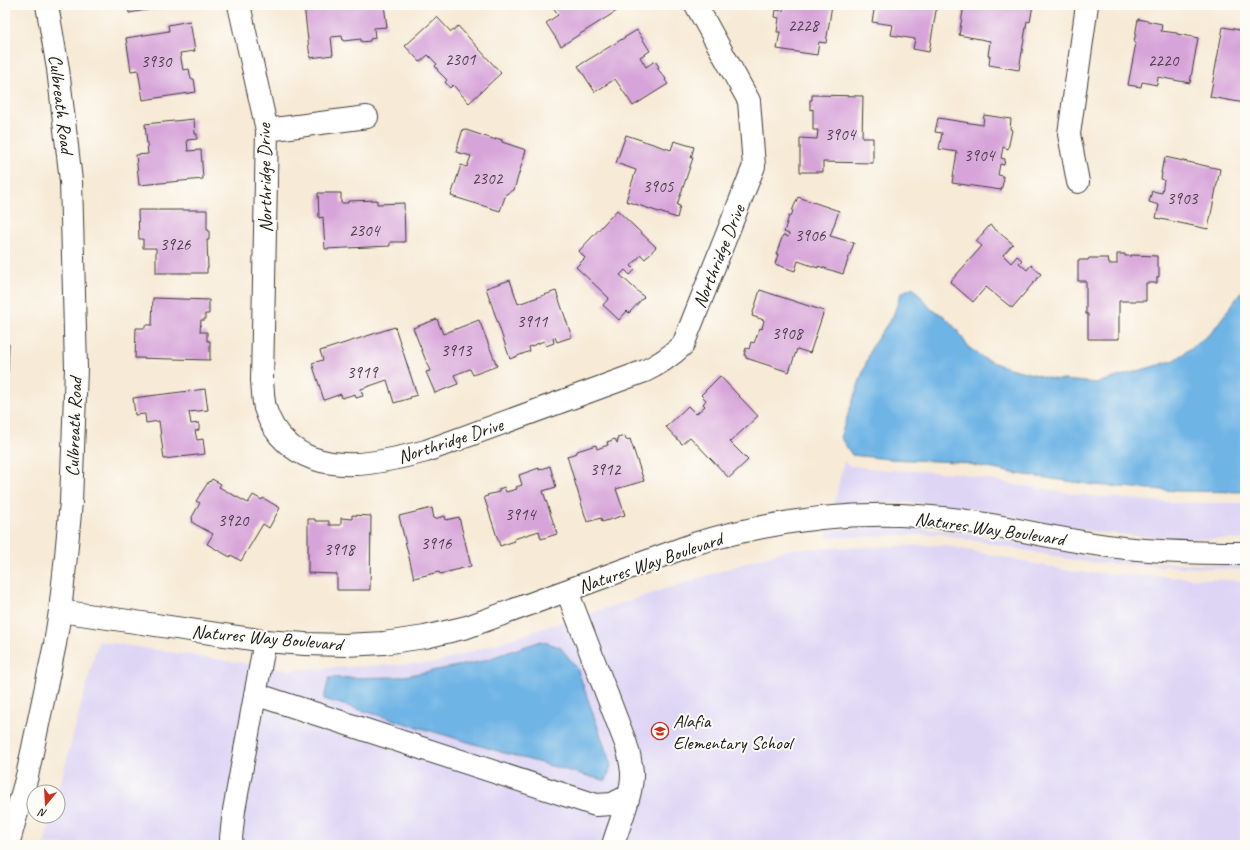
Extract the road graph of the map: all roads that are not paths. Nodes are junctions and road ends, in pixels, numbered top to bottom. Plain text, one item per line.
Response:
1 (47, 5) edge
2 (239, 5) edge
3 (696, 5) edge
4 (1087, 5) edge
5 (367, 117) dead end
6 (267, 130) junction
7 (1078, 182) dead end
8 (1245, 553) edge
9 (568, 591) junction
10 (60, 611) junction
11 (265, 641) junction
12 (255, 694) junction
13 (628, 796) junction
14 (8, 845) edge
15 (232, 845) edge
16 (613, 845) edge

1 - 10 street, Culbreath Road
2 - 6 street, Northridge Drive
3 - 6 street, Northridge Drive
4 - 7 street
5 - 6 street
8 - 9 street, Natures Way Boulevard
9 - 11 street, Natures Way Boulevard
9 - 13 street
10 - 11 street, Natures Way Boulevard
10 - 14 street, Culbreath Road
11 - 12 street
12 - 13 street
12 - 15 street
13 - 16 street

